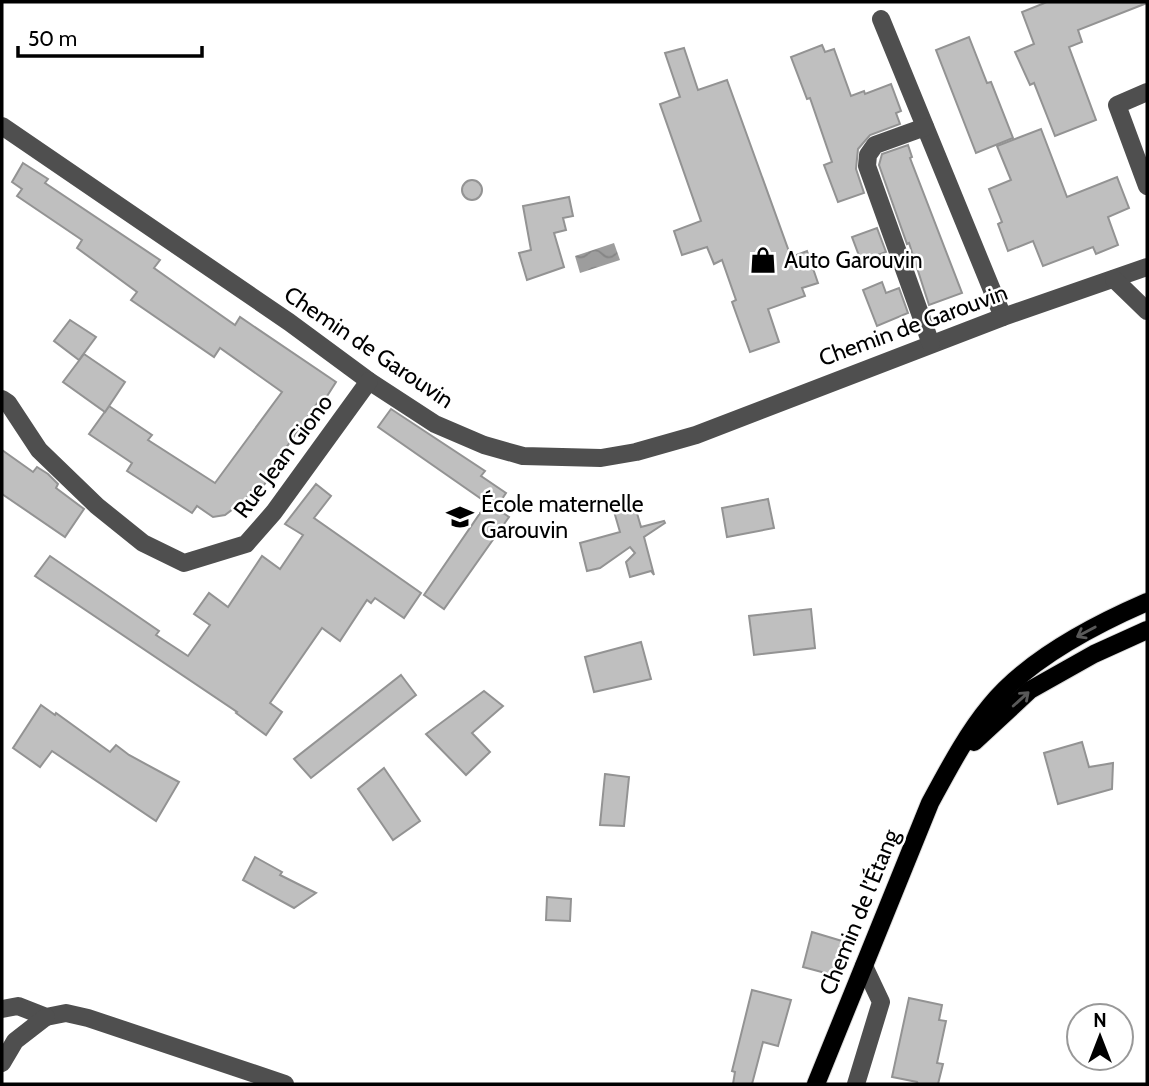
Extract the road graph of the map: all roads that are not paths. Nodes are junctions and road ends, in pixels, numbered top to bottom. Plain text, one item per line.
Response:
1 (881, 19) dead end
2 (1147, 92) edge
3 (2, 127) edge
4 (925, 127) junction
5 (1147, 186) edge
6 (1147, 267) edge
7 (1114, 279) junction
8 (1147, 311) edge
9 (1003, 317) junction
10 (931, 344) junction
11 (369, 381) junction
12 (2, 399) edge
13 (1147, 602) edge
14 (1147, 630) edge
15 (953, 761) junction
16 (864, 966) junction
17 (2, 1009) edge
18 (46, 1017) junction
19 (2, 1063) edge
20 (285, 1084) edge
21 (816, 1084) edge
22 (856, 1084) edge

1 - 4 street
2 - 5 street
3 - 11 street, Chemin de Garouvin
4 - 9 street
4 - 10 street
6 - 7 street, Chemin de Garouvin
7 - 8 street
7 - 9 street, Chemin de Garouvin
9 - 10 street, Chemin de Garouvin
10 - 11 street, Chemin de Garouvin
11 - 12 street, Rue Jean Giono
13 -> 15 main road, Chemin de l’Étang
15 -> 14 main road, Chemin de l’Étang
15 - 16 main road, Chemin de l’Étang
16 - 21 main road, Chemin de l’Étang
16 - 22 street
17 - 18 street
18 - 19 street
18 - 20 street

